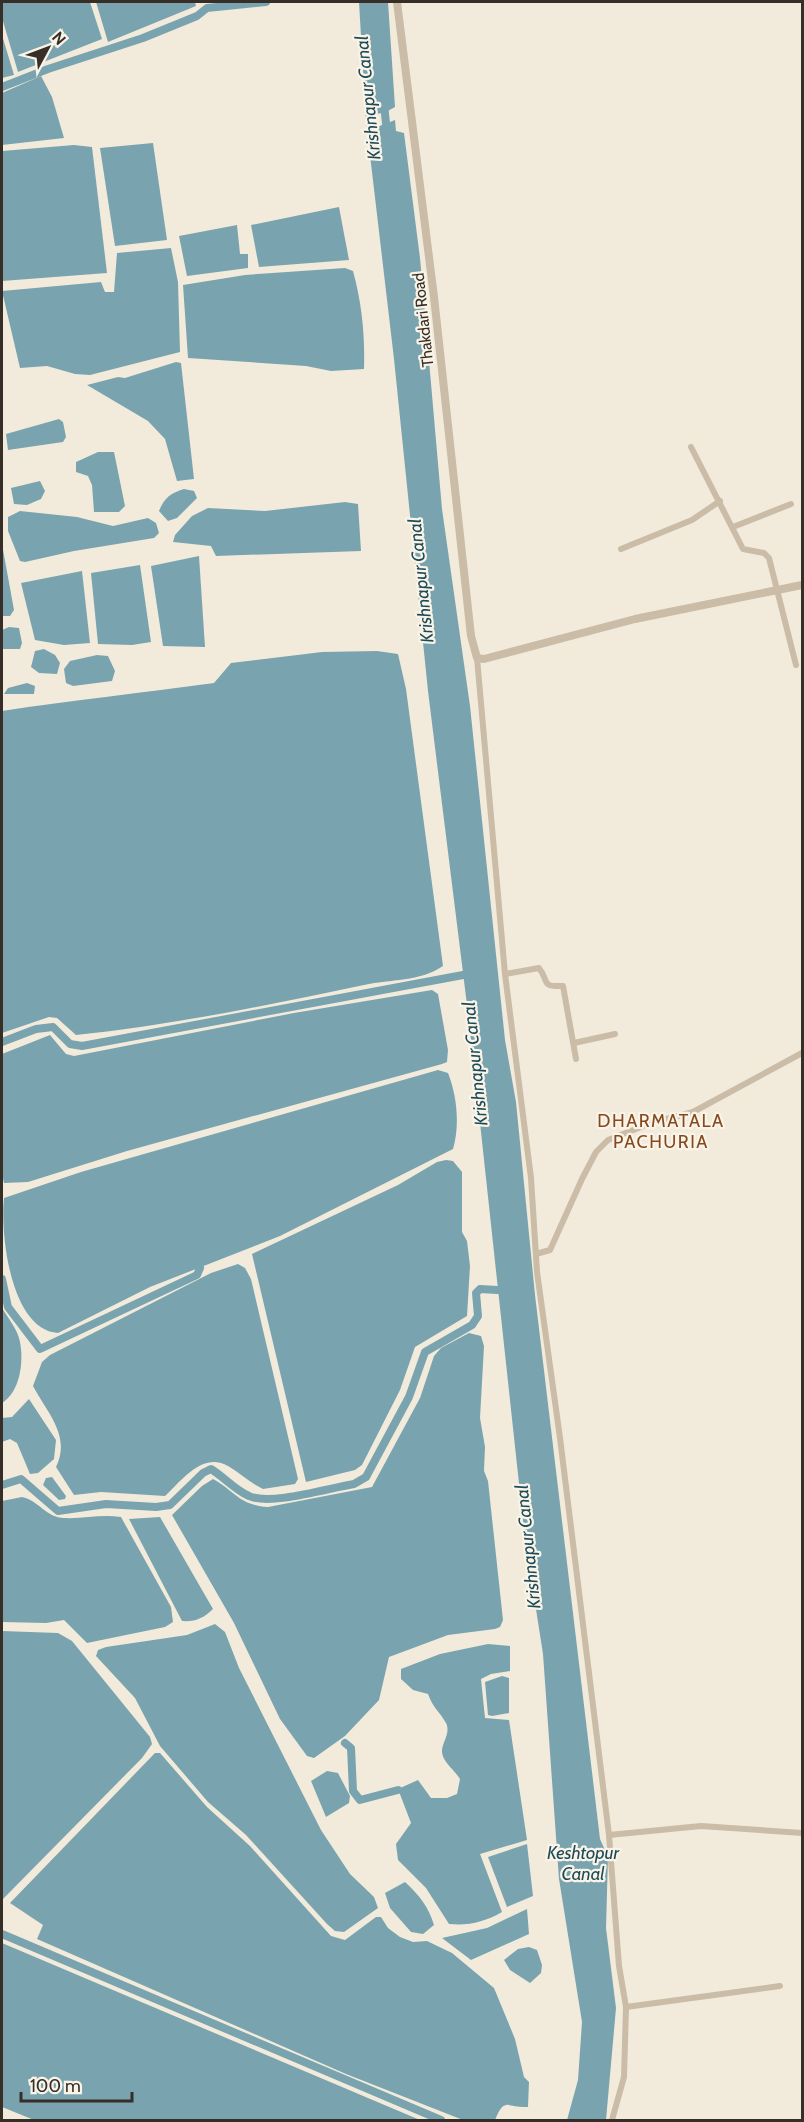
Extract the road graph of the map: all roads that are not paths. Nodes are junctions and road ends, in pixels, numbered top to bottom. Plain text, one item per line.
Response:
1 (397, 2) edge
2 (691, 447) dead end
3 (720, 501) junction
4 (791, 504) dead end
5 (733, 527) junction
6 (621, 549) dead end
7 (802, 585) edge
8 (778, 588) junction
9 (477, 658) junction
10 (796, 665) dead end
11 (505, 974) junction
12 (615, 1034) dead end
13 (574, 1043) junction
14 (802, 1053) edge
15 (576, 1059) dead end
16 (536, 1254) junction
17 (802, 1833) edge
18 (609, 1834) junction
19 (780, 1986) dead end
20 (626, 2007) junction
21 (612, 2121) edge

1 - 9 street, Thakdari Road
2 - 3 street
3 - 5 street
3 - 6 street
4 - 5 street
5 - 8 street
7 - 8 street
8 - 9 street
8 - 10 street
9 - 11 street
11 - 13 street
11 - 16 street
12 - 13 street
13 - 15 street
14 - 16 street
16 - 18 street
17 - 18 street
18 - 20 street
19 - 20 street
20 - 21 street

